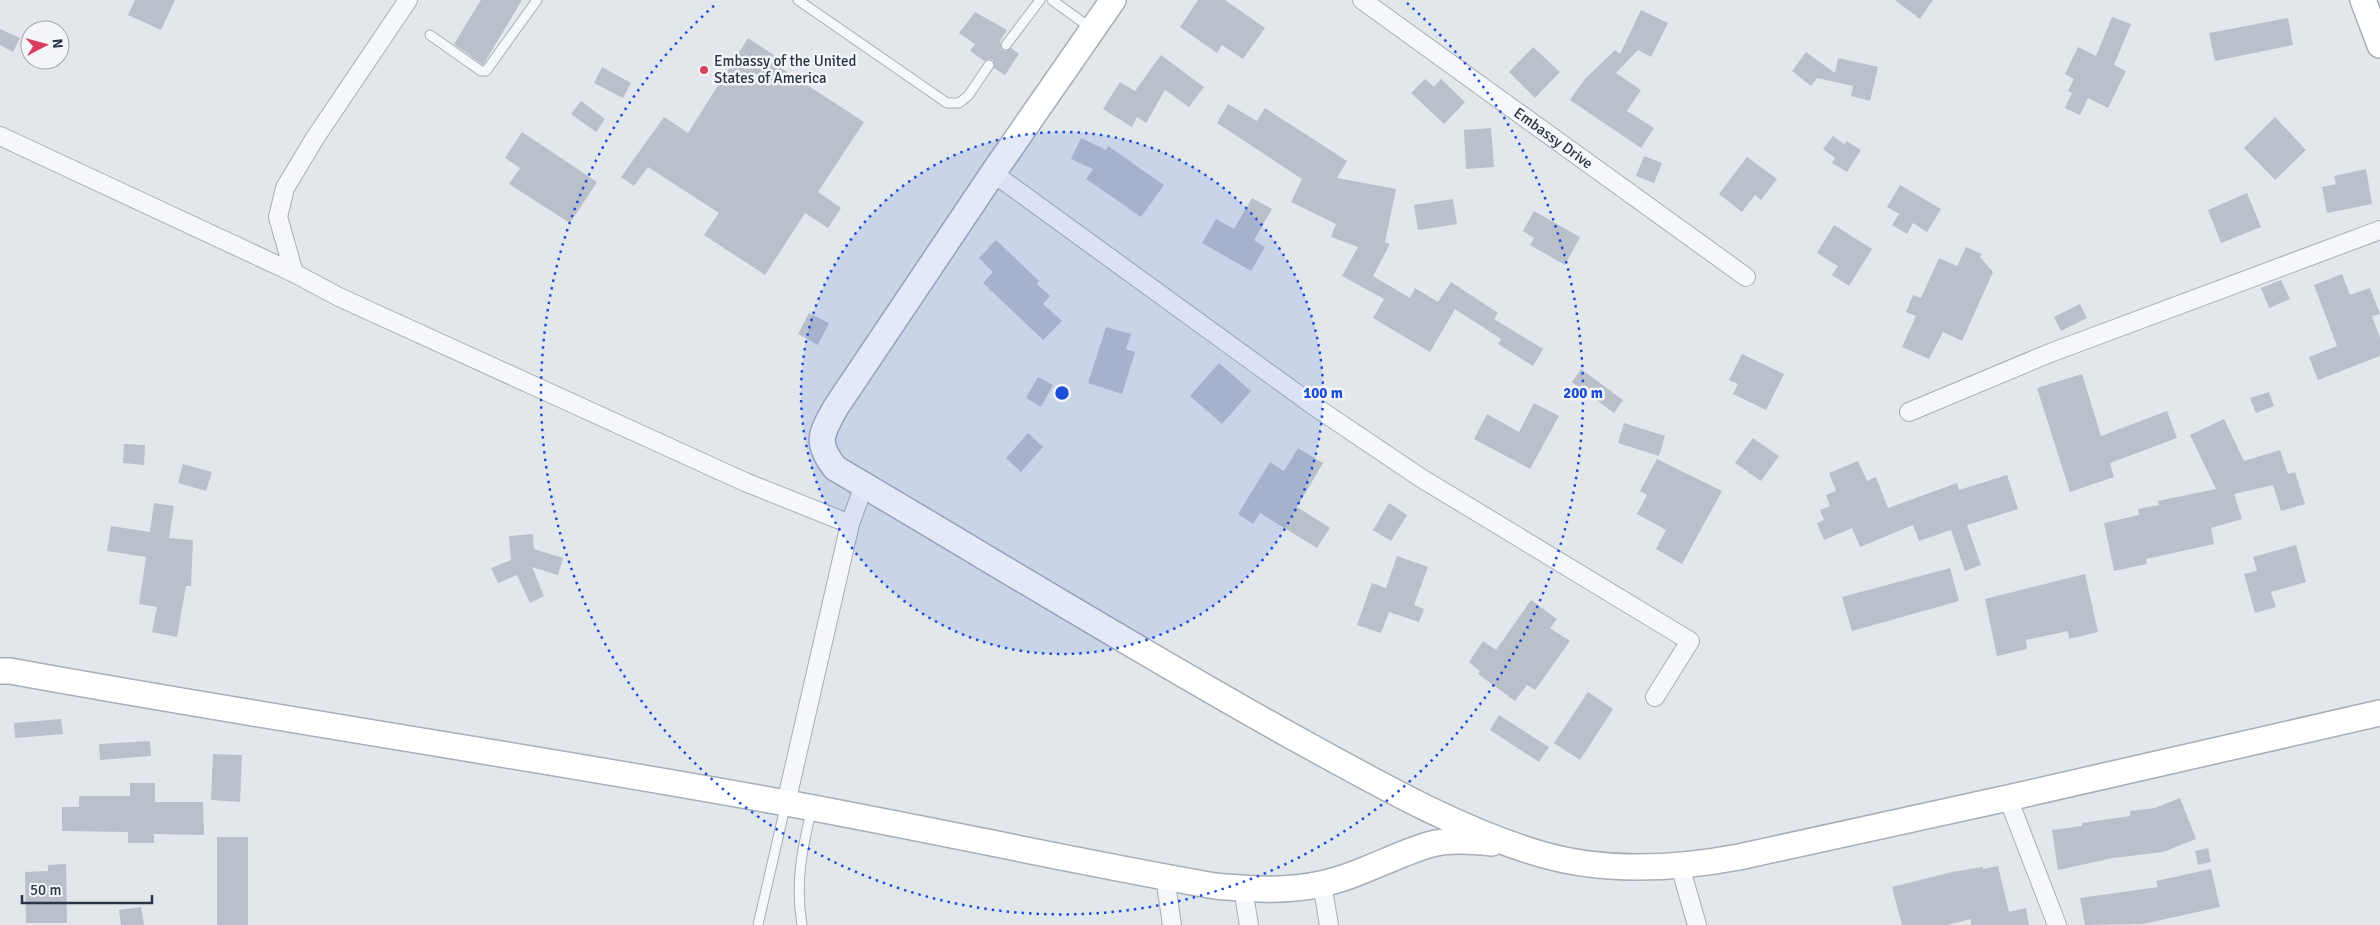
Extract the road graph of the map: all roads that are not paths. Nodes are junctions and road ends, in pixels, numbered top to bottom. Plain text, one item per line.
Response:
1 (408, 0) edge
2 (537, 0) edge
3 (798, 0) edge
4 (1040, 0) edge
5 (1052, 0) edge
6 (1113, 0) edge
7 (1362, 0) edge
8 (2363, 0) edge
9 (1092, 29) junction
10 (430, 35) dead end
11 (2379, 37) edge
12 (1006, 45) dead end
13 (989, 65) dead end
14 (0, 136) edge
15 (993, 173) junction
16 (2380, 230) edge
17 (294, 273) junction
18 (1746, 277) dead end
19 (1910, 412) dead end
20 (864, 485) junction
21 (850, 524) junction
22 (0, 671) edge
23 (1655, 697) dead end
24 (2380, 713) edge
25 (2008, 798) junction
26 (786, 803) junction
27 (1420, 803) junction
28 (812, 808) junction
29 (1515, 845) junction
30 (1417, 849) junction
31 (1680, 866) junction
32 (1165, 877) junction
33 (1322, 884) junction
34 (1243, 889) junction
35 (758, 925) edge
36 (802, 925) edge
37 (1172, 925) edge
38 (1249, 925) edge
39 (1328, 925) edge
40 (1697, 925) edge
41 (2057, 925) edge

1 - 17 street
2 - 10 lane
3 - 13 lane
4 - 12 lane
5 - 9 lane
6 - 9 street
7 - 18 street, Embassy Drive
8 - 11 street
9 - 15 street
14 - 17 street
15 - 20 street
15 - 23 street
16 - 19 street
17 - 21 street
20 - 21 street
20 - 27 street
21 - 26 street
22 - 26 street
24 - 25 street
25 - 31 street
25 - 41 street
26 - 28 street
26 - 35 lane
27 - 29 street
27 - 30 street
28 - 32 street
28 - 36 lane
29 - 30 street
29 - 31 street
30 - 33 street
31 - 40 street
32 - 34 street
32 - 37 street
33 - 34 street
33 - 39 street
34 - 38 street

